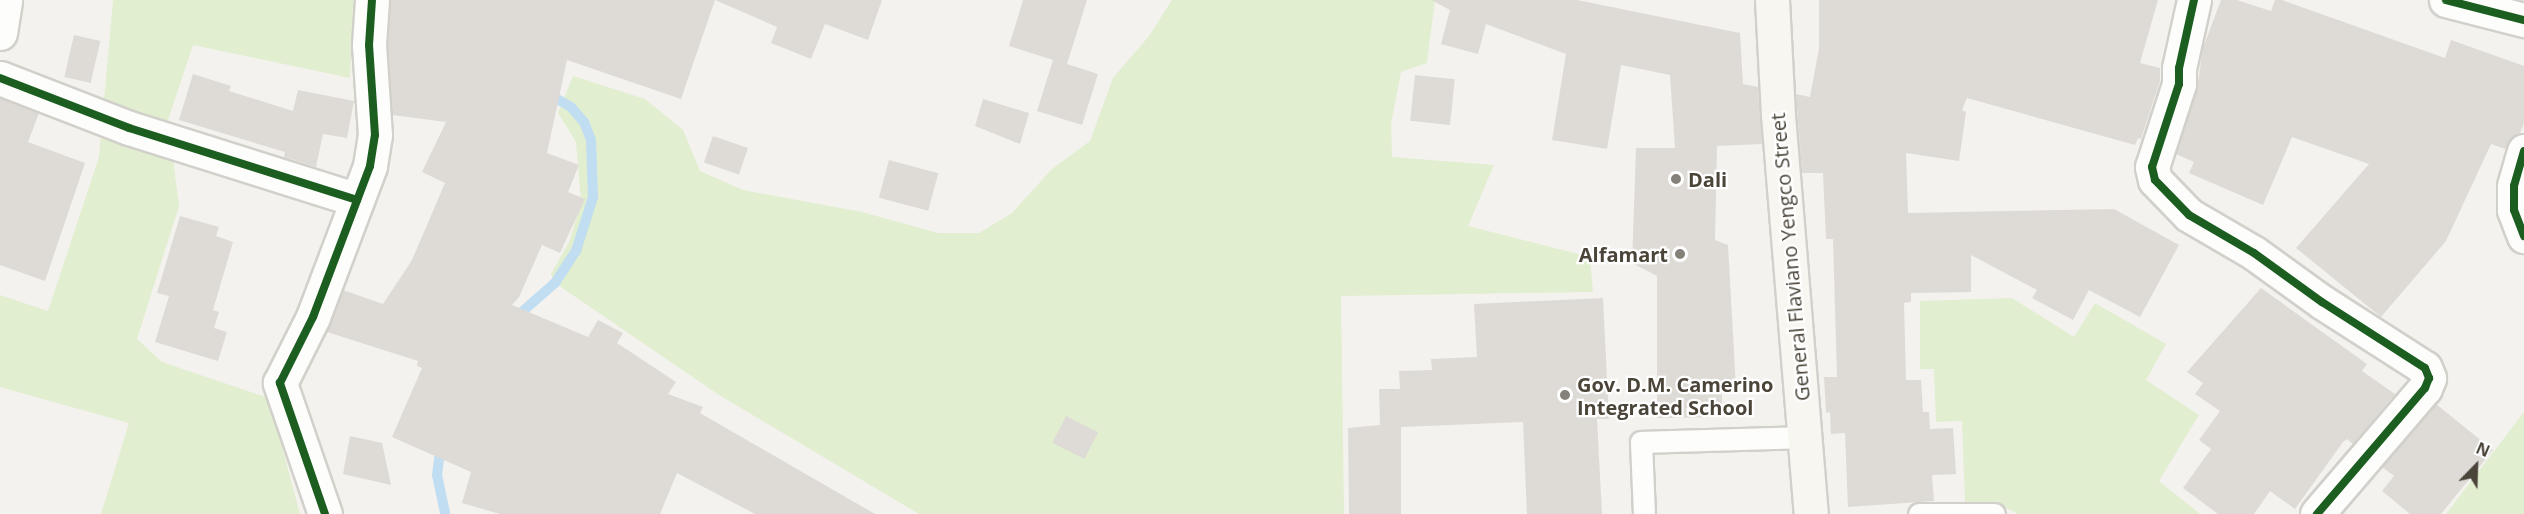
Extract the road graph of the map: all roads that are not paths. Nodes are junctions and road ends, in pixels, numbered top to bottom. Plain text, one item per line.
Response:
1 (5, 0) edge
2 (372, 0) edge
3 (1772, 0) edge
4 (2194, 0) edge
5 (2446, 0) edge
6 (2524, 20) edge
7 (0, 33) edge
8 (0, 78) edge
9 (2524, 151) edge
10 (357, 200) junction
11 (2524, 236) edge
12 (1805, 437) junction
13 (325, 514) edge
14 (1644, 514) edge
15 (1811, 514) edge
16 (1919, 514) edge
17 (1994, 514) edge
18 (2317, 514) edge

1 - 7 street
2 - 10 street
3 - 12 main road, General Flaviano Yengco Street
4 - 18 street
5 - 6 street
8 - 10 street
9 - 11 street
10 - 13 street
12 - 14 lane
12 - 15 main road, General Flaviano Yengco Street
16 - 17 lane

